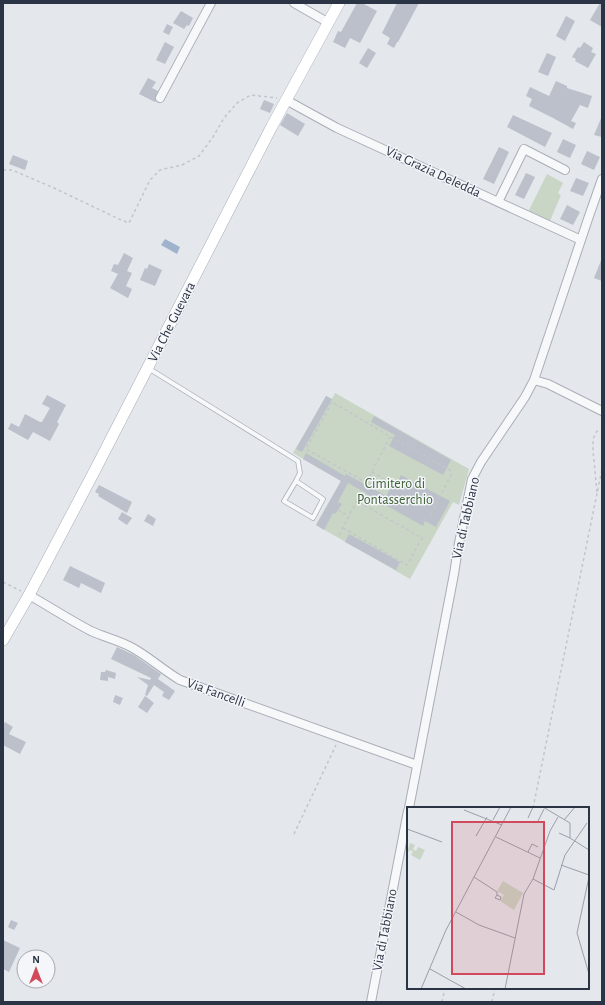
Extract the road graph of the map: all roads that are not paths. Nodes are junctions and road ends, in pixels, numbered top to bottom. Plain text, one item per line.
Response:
1 (210, 3) edge
2 (294, 3) edge
3 (339, 3) edge
4 (329, 23) junction
5 (160, 98) dead end
6 (286, 100) junction
7 (565, 170) dead end
8 (602, 179) edge
9 (498, 202) junction
10 (581, 240) junction
11 (148, 368) junction
12 (534, 380) junction
13 (602, 411) edge
14 (296, 481) junction
15 (29, 595) junction
16 (3, 640) edge
17 (417, 765) junction
18 (409, 807) edge
19 (407, 816) edge
20 (371, 1002) edge

1 - 5 street
2 - 4 street
3 - 4 main road, Via Che Guevara
4 - 6 main road, Via Che Guevara
6 - 9 street, Via Grazia Deledda
6 - 11 main road, Via Che Guevara
7 - 9 street
8 - 10 street, Via di Tabbiano
9 - 10 street, Via Grazia Deledda
10 - 12 street, Via di Tabbiano
11 - 14 lane
11 - 15 main road, Via Che Guevara
12 - 13 street
12 - 17 street, Via di Tabbiano
14 - 14 lane
15 - 16 main road, Via Che Guevara
15 - 17 street, Via Fancelli
17 - 18 street, Via di Tabbiano
19 - 20 street, Via di Tabbiano

